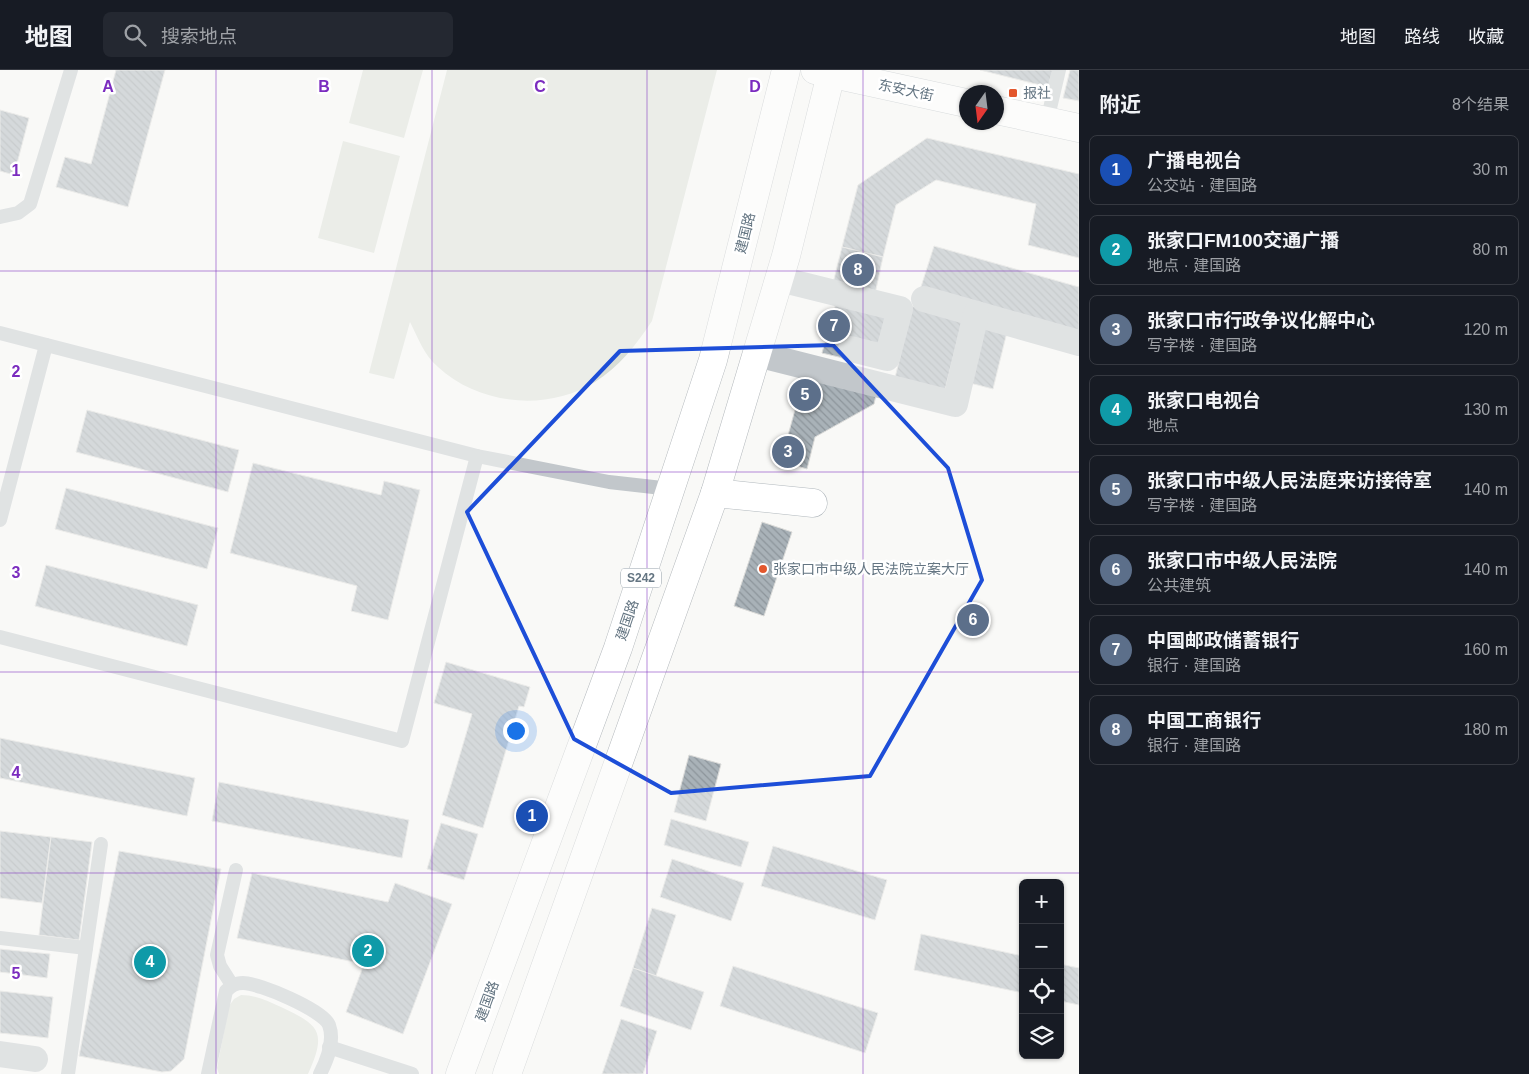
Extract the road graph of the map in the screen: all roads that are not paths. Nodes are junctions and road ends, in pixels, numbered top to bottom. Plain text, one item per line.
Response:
1 (71, 70) edge
2 (786, 70) edge
3 (1059, 70) edge
4 (826, 71) edge
5 (959, 102) edge
6 (1004, 112) edge
7 (1046, 121) junction
8 (1079, 128) edge
9 (0, 217) edge
10 (779, 279) junction
11 (924, 299) dead end
12 (976, 314) junction
13 (0, 333) edge
14 (1079, 343) edge
15 (46, 345) junction
16 (851, 349) dead end
17 (757, 354) junction
18 (477, 456) junction
19 (671, 489) junction
20 (715, 494) junction
21 (813, 503) dead end
22 (0, 520) edge
23 (0, 637) edge
24 (101, 844) dead end
25 (236, 870) dead end
26 (0, 938) edge
27 (86, 948) junction
28 (232, 985) junction
29 (329, 1047) junction
30 (0, 1054) edge
31 (35, 1059) dead end
32 (68, 1074) edge
33 (208, 1074) edge
34 (320, 1074) edge
35 (412, 1074) edge
36 (460, 1074) edge
37 (506, 1074) edge

1 - 9 lane
2 - 19 main road, 建国路 / S242
3 - 7 lane
4 - 5 main road, 东安大街
4 - 10 main road, S242
6 - 7 main road
7 - 8 main road
10 - 16 street
10 - 17 main road, S242
11 - 12 street
12 - 14 street
12 - 17 street
13 - 15 lane
15 - 18 lane
15 - 22 lane
17 - 20 main road, S242
18 - 19 lane
18 - 23 lane
19 - 20 main road
19 - 36 main road, 建国路 / S242
20 - 21 main road
20 - 37 main road, S242
24 - 27 lane
25 - 28 lane
26 - 27 lane
27 - 32 lane
28 - 29 lane
28 - 33 lane
29 - 34 lane
29 - 35 lane
30 - 31 street

